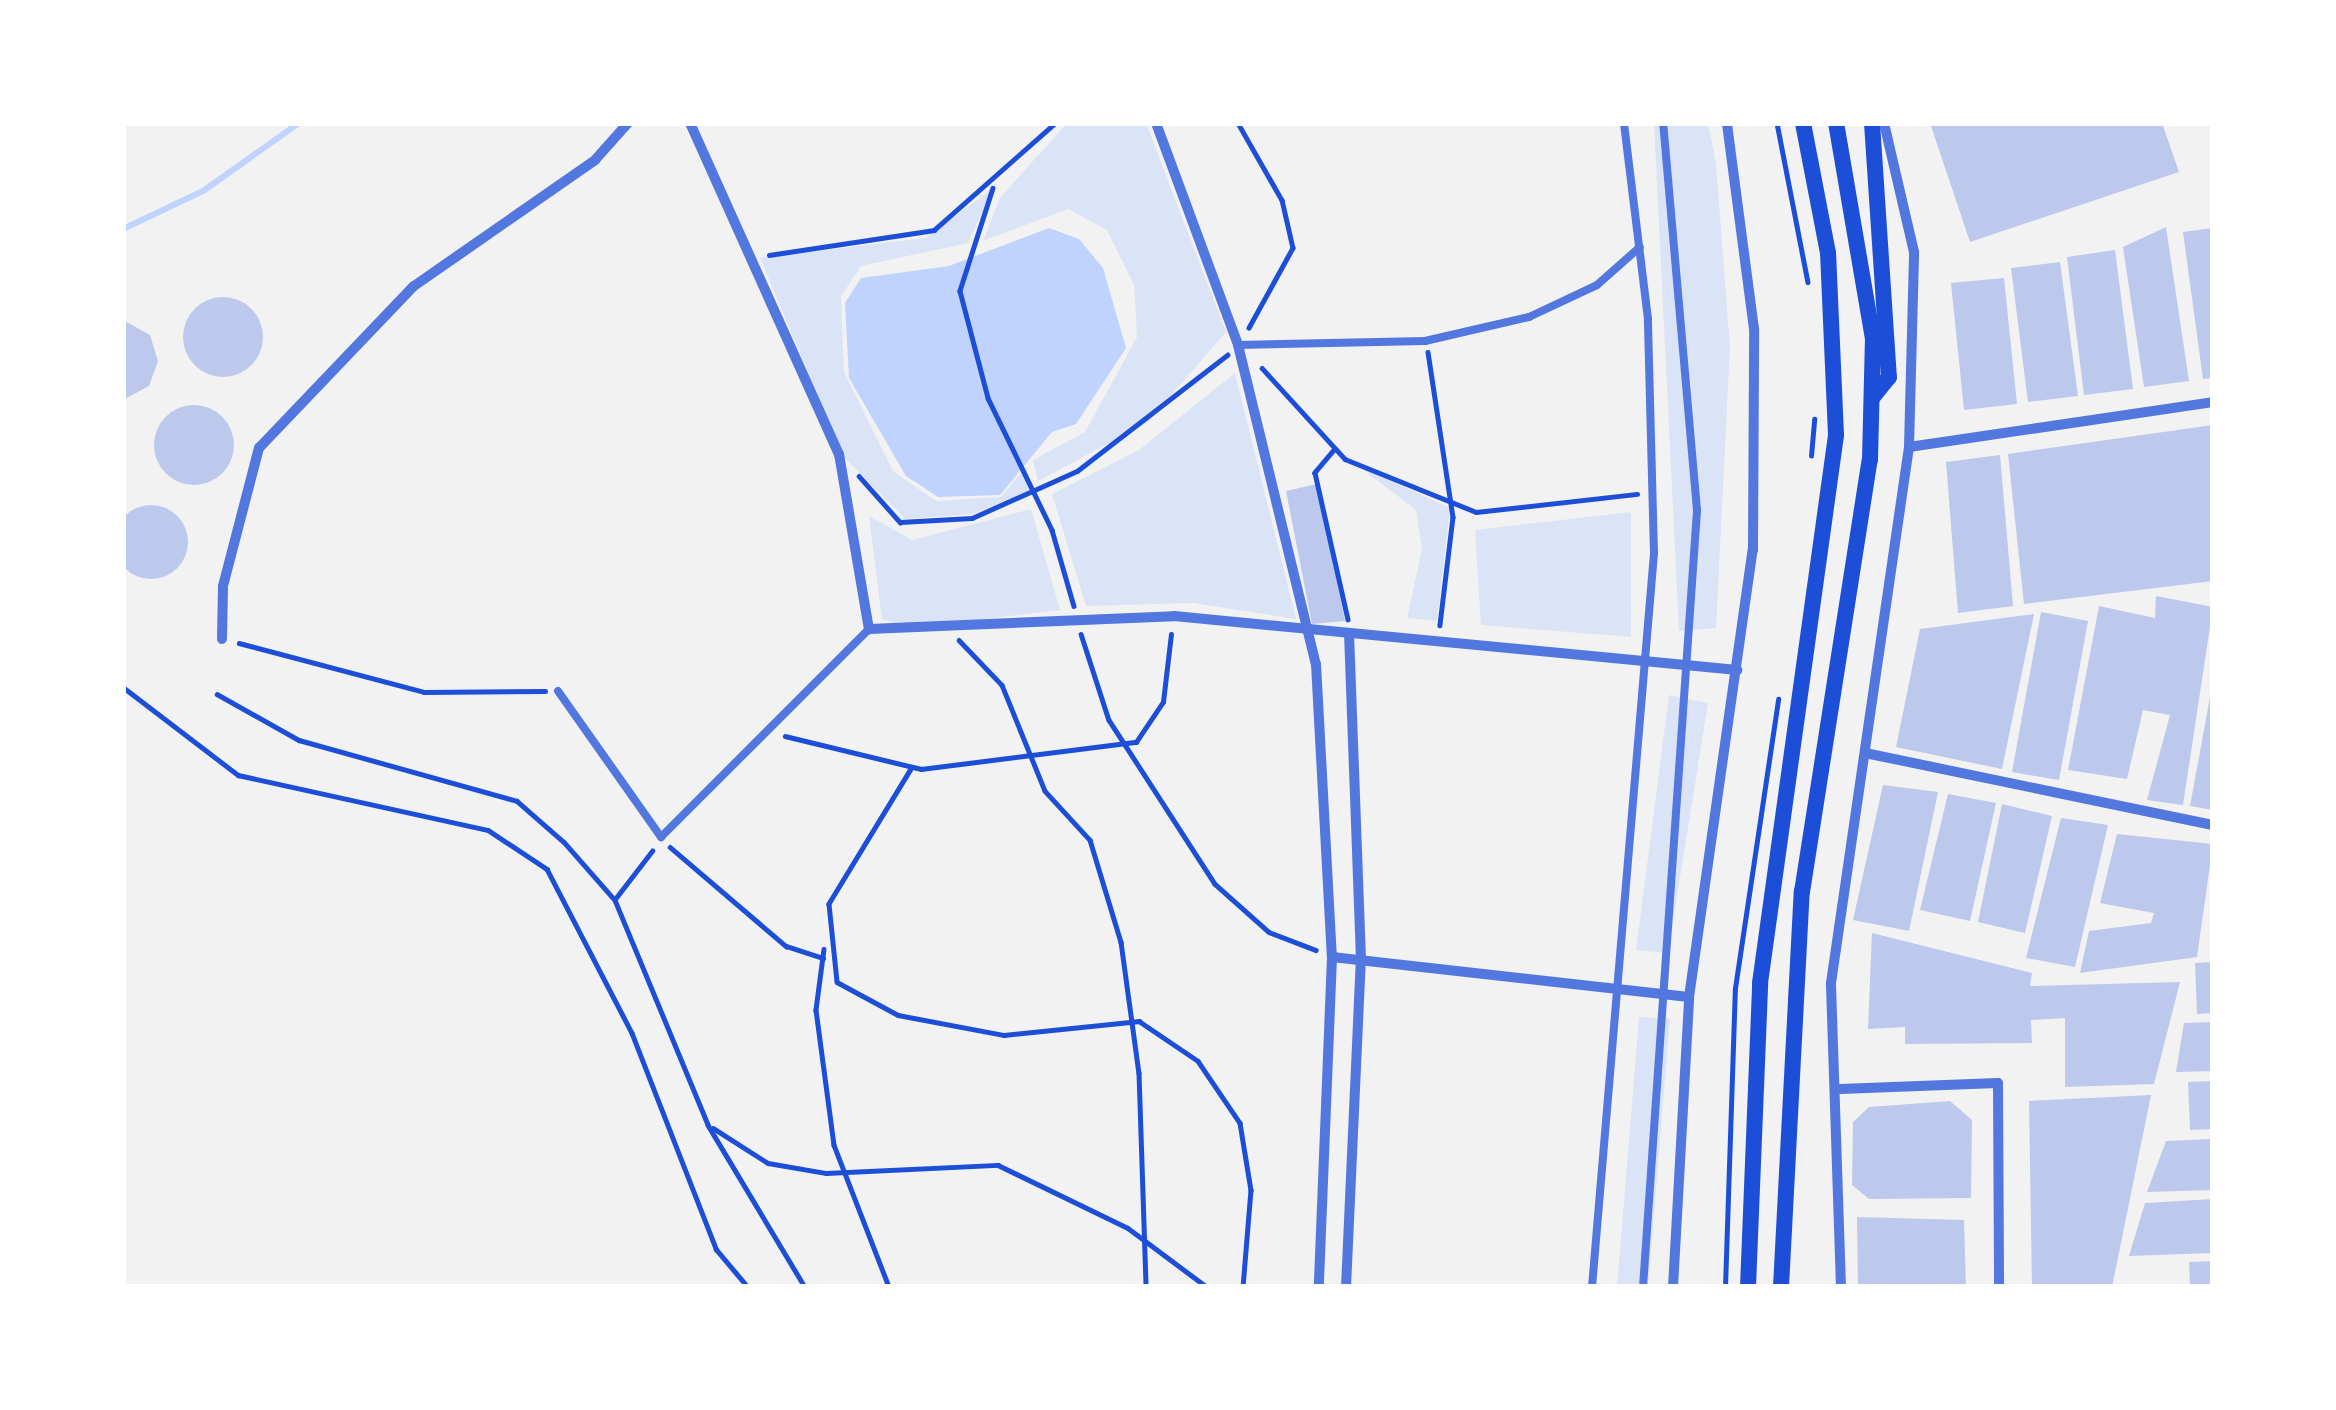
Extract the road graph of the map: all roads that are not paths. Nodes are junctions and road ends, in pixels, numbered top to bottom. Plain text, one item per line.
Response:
1 (628, 123) edge
2 (691, 123) edge
3 (1156, 123) edge
4 (1624, 123) edge
5 (1663, 123) edge
6 (1727, 123) edge
7 (1804, 123) edge
8 (1836, 123) edge
9 (1872, 123) edge
10 (1884, 123) edge
11 (1640, 247) junction
12 (1238, 345) junction
13 (1873, 398) junction
14 (2213, 402) edge
15 (1909, 447) junction
16 (868, 629) junction
17 (1308, 630) junction
18 (1349, 637) junction
19 (222, 639) road end
20 (1648, 662) junction
21 (1692, 666) junction
22 (1738, 670) junction
23 (558, 691) road end
24 (1865, 753) junction
25 (2213, 825) edge
26 (1332, 957) junction
27 (1361, 960) junction
28 (1612, 988) junction
29 (1660, 994) junction
30 (1689, 997) junction
31 (1840, 1089) junction
32 (1319, 1287) edge
33 (1346, 1287) edge
34 (1592, 1287) edge
35 (1643, 1287) edge
36 (1673, 1287) edge
37 (1748, 1287) edge
38 (1781, 1287) edge
39 (1841, 1287) edge
40 (1999, 1287) edge

1 - 19 street
2 - 16 street
3 - 12 street
4 - 11 street
5 - 21 street
6 - 22 street
7 - 37 main road
8 - 13 main road
9 - 13 main road
10 - 15 street
11 - 12 street
11 - 20 street
12 - 17 street
13 - 38 main road
14 - 15 street
15 - 24 street
16 - 17 street
16 - 23 street
17 - 18 street
17 - 26 street
18 - 20 street
18 - 27 street
20 - 21 street
20 - 28 street
21 - 22 street
21 - 29 street
22 - 30 street
24 - 25 street
24 - 31 street
26 - 27 street
26 - 32 street
27 - 28 street
27 - 33 street
28 - 29 street
28 - 34 street
29 - 30 street
29 - 35 street
30 - 36 street
31 - 39 street
31 - 40 street

